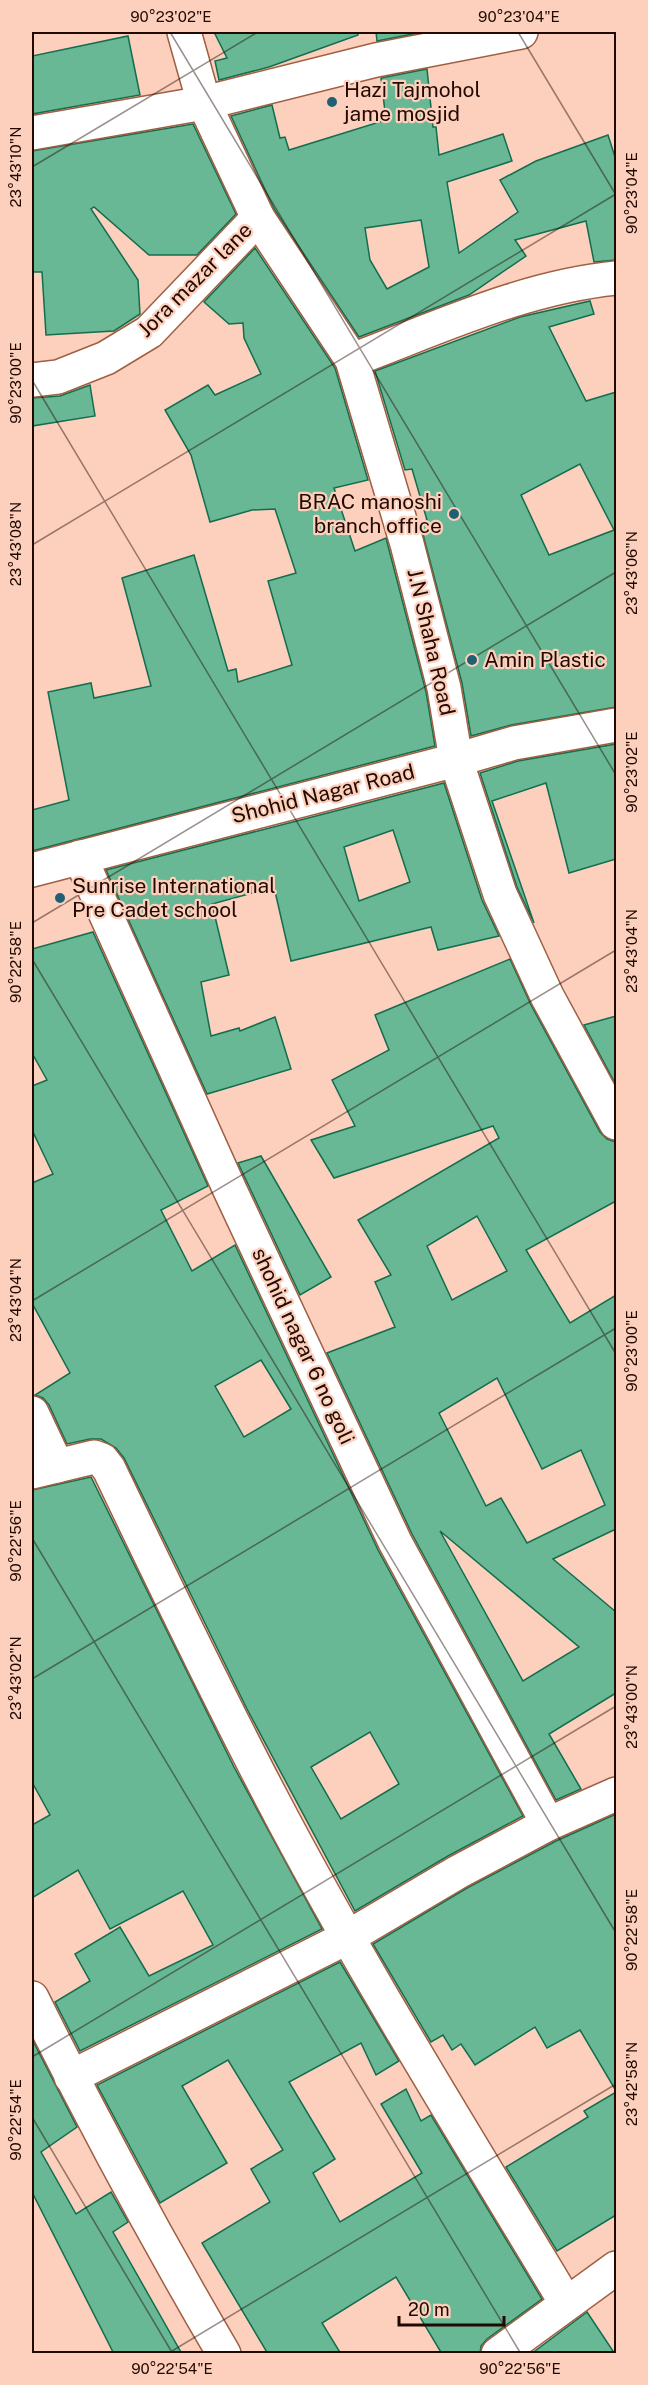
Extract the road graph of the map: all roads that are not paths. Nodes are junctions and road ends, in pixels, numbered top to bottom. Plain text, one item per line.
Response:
1 (184, 32) edge
2 (521, 32) edge
3 (204, 103) junction
4 (32, 133) edge
5 (258, 218) junction
6 (616, 278) edge
7 (352, 360) junction
8 (32, 380) edge
9 (616, 725) edge
10 (456, 760) junction
11 (80, 857) junction
12 (32, 870) edge
13 (616, 1123) edge
14 (32, 1413) edge
15 (44, 1469) edge
16 (616, 1794) edge
17 (548, 1824) junction
18 (348, 1937) junction
19 (32, 1998) edge
20 (71, 2077) junction
21 (616, 2268) edge
22 (566, 2302) junction
23 (225, 2354) edge
24 (498, 2354) edge

1 - 3 street, J.N Shaha Road
2 - 3 street
3 - 4 street
3 - 5 street, J.N Shaha Road
5 - 7 street, J.N Shaha Road
5 - 8 street, Jora mazar lane
6 - 7 street
7 - 10 street, J.N Shaha Road
9 - 10 street, Shohid Nagar Road
10 - 11 street, Shohid Nagar Road
10 - 13 street, J.N Shaha Road
11 - 12 street, Shohid Nagar Road
11 - 17 street, shohid nagar 6 no goli
14 - 15 street
15 - 18 street
16 - 17 street
17 - 18 street
18 - 20 street
18 - 22 street
19 - 20 street
20 - 23 street
21 - 22 street
22 - 24 street

